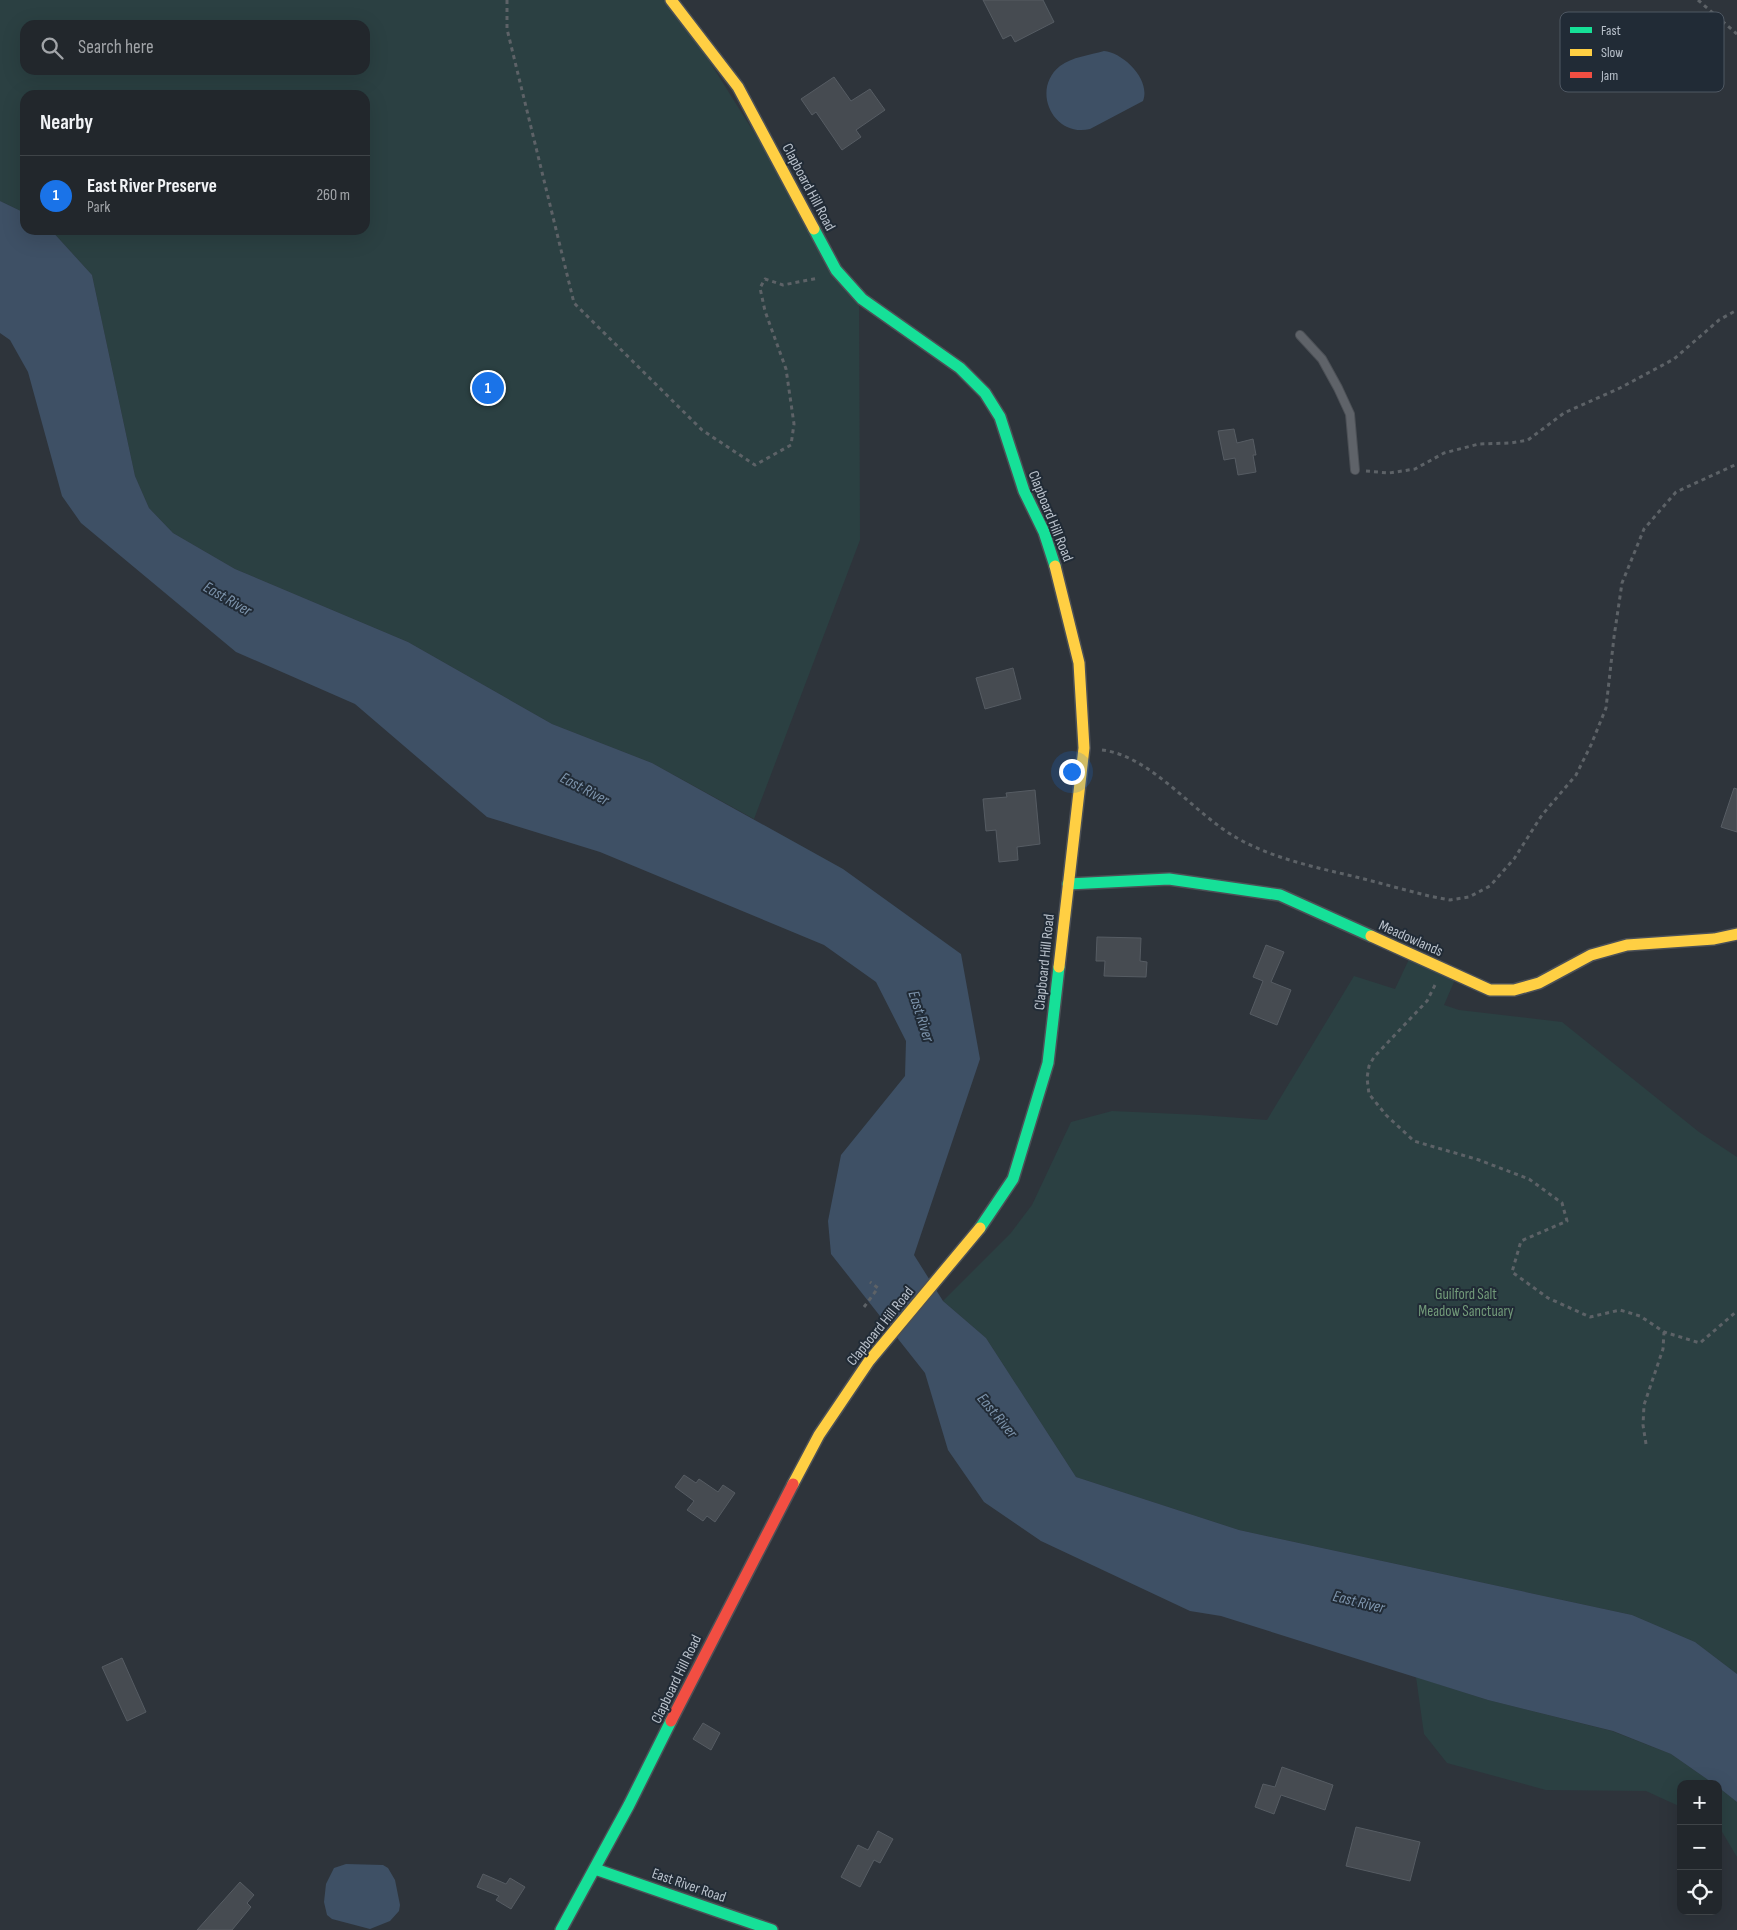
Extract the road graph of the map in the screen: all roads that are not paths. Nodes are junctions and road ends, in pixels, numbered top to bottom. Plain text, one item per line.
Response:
1 (671, 0) edge
2 (1300, 334) dead end
3 (1355, 470) road end
4 (1068, 884) junction
5 (1737, 934) edge
6 (595, 1870) junction
7 (561, 1930) edge
8 (772, 1930) edge

1 - 4 street, Clapboard Hill Road
2 - 3 lane
4 - 5 street, Meadowlands
4 - 6 street, Clapboard Hill Road
6 - 7 street, Clapboard Hill Road
6 - 8 street, East River Road

